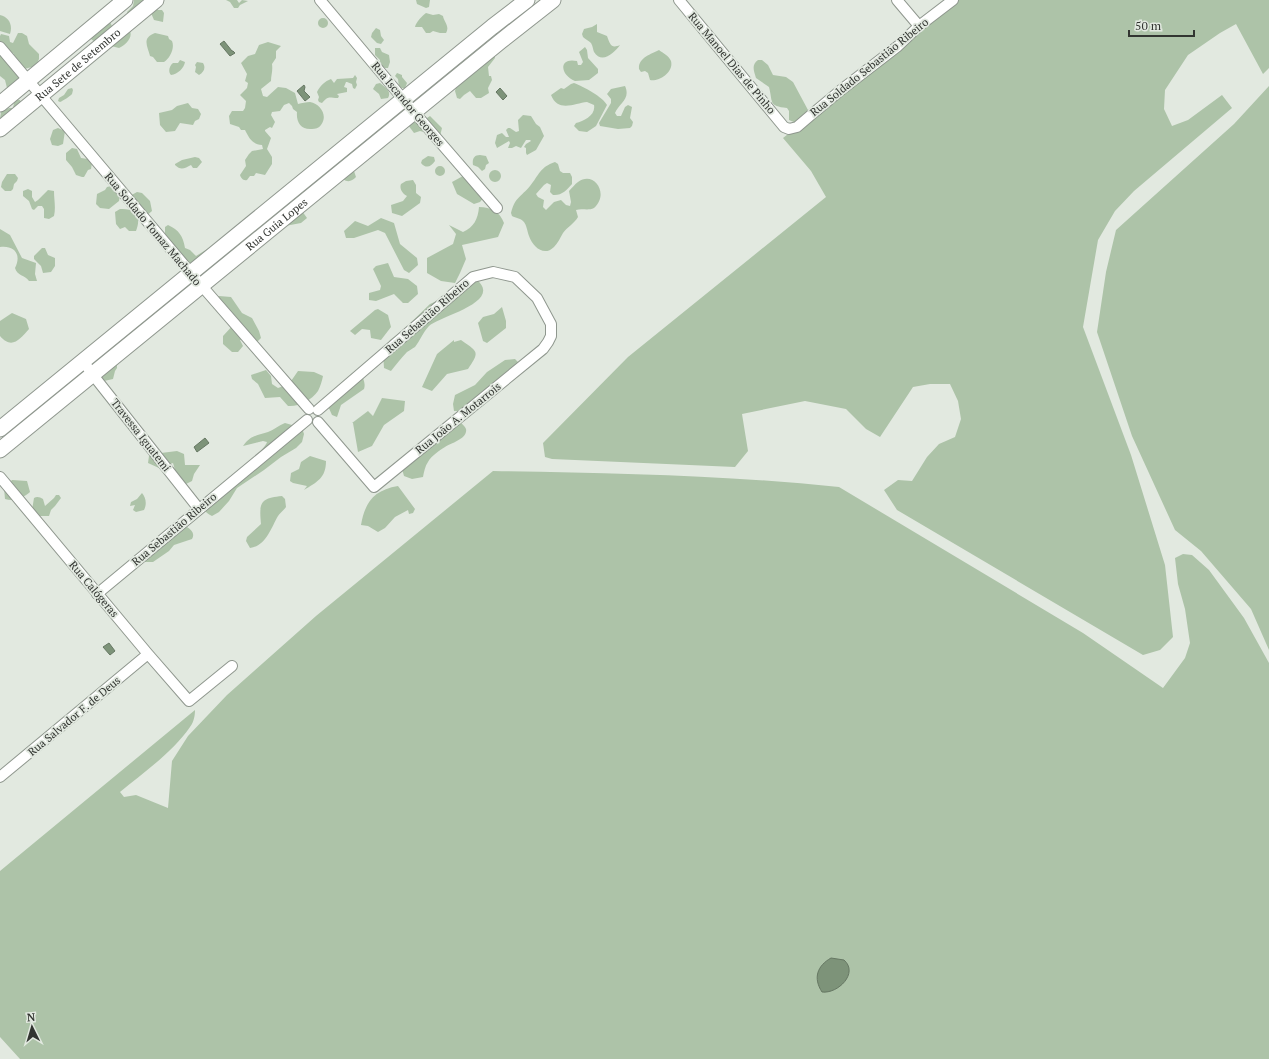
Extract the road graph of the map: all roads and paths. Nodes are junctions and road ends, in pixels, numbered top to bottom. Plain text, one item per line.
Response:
1 (125, 0) edge
2 (156, 0) edge
3 (320, 0) edge
4 (526, 0) edge
5 (553, 0) edge
6 (679, 0) edge
7 (897, 0) edge
8 (953, 0) edge
9 (919, 26) junction
10 (0, 47) edge
11 (28, 81) junction
12 (41, 96) junction
13 (404, 99) junction
14 (0, 104) edge
15 (414, 112) junction
16 (784, 126) joint
17 (0, 129) edge
18 (497, 208) dead end
19 (191, 273) junction
20 (201, 285) junction
21 (543, 349) joint
22 (84, 361) junction
23 (93, 375) junction
24 (314, 409) junction
25 (307, 420) junction
26 (318, 422) junction
27 (0, 429) edge
28 (0, 450) edge
29 (0, 477) edge
30 (199, 509) junction
31 (97, 594) junction
32 (148, 654) junction
33 (232, 666) dead end
34 (0, 777) edge

1 - 11 main road, Rua Sete de Setembro
2 - 12 main road, Rua Sete de Setembro
3 - 13 street, Rua Iscandor Georges
4 - 13 main road, Rua Guia Lopes
5 - 15 main road, Rua Guia Lopes
6 - 16 street, Rua Manoel Dias de Pinho
7 - 9 street
8 - 9 street, Rua Soldado Sebastião Ribeiro
9 - 16 street, Rua Soldado Sebastião Ribeiro
10 - 11 street, Rua Soldado Tomaz Machado
11 - 12 street, Rua Soldado Tomaz Machado
11 - 14 main road, Rua Sete de Setembro
12 - 17 main road, Rua Sete de Setembro
12 - 19 street, Rua Soldado Tomaz Machado
13 - 15 street, Rua Iscandor Georges
13 - 19 main road, Rua Guia Lopes
15 - 18 street, Rua Iscandor Georges
15 - 20 main road, Rua Guia Lopes
19 - 20 street, Rua Soldado Tomaz Machado
19 - 22 main road, Rua Guia Lopes
20 - 23 main road, Rua Guia Lopes
20 - 24 street, Rua Soldado Tomaz Machado
21 - 24 street, Rua Sebastião Ribeiro
21 - 26 street, Rua João A. Motarrois
22 - 23 street, Travessa Iguatemi
22 - 27 main road, Rua Guia Lopes
23 - 28 main road, Rua Guia Lopes
23 - 30 street, Travessa Iguatemi
24 - 25 street
24 - 26 street
25 - 26 street
25 - 30 street, Rua Sebastião Ribeiro
29 - 31 street, Rua Calógeras
30 - 31 street, Rua Sebastião Ribeiro
31 - 32 street, Rua Calógeras
32 - 33 street, Rua Calógeras
32 - 34 street, Rua Salvador F. de Deus

